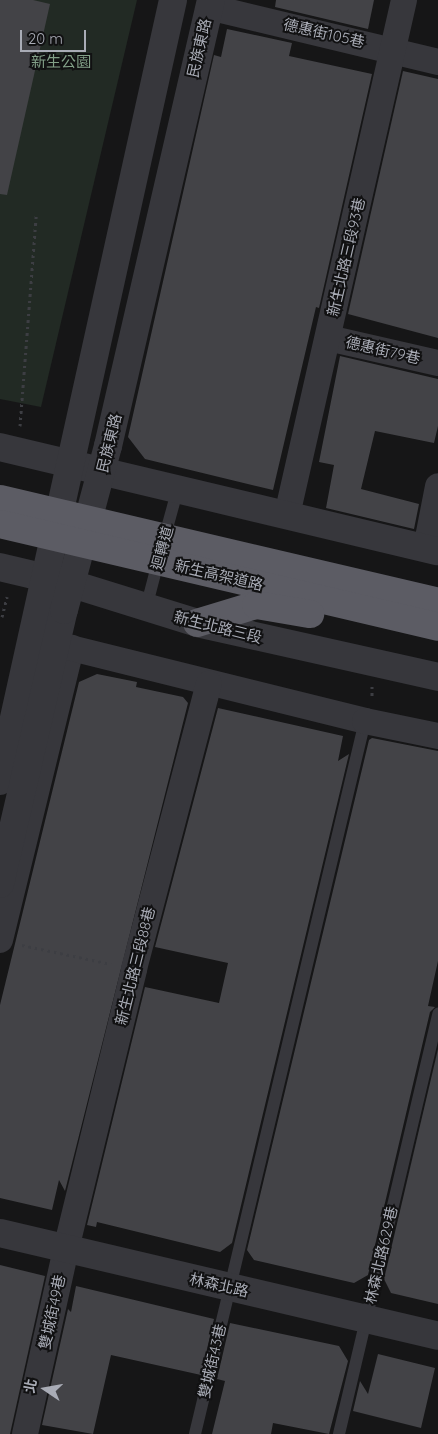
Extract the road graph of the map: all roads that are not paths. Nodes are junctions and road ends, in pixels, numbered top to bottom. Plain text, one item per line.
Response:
1 (173, 0) edge
2 (404, 0) edge
3 (210, 3) edge
4 (393, 50) junction
5 (438, 62) edge
6 (328, 338) junction
7 (438, 363) edge
8 (0, 447) edge
9 (70, 463) junction
10 (102, 471) junction
11 (438, 486) edge
12 (178, 488) junction
13 (0, 498) edge
14 (288, 515) junction
15 (0, 524) edge
16 (432, 549) edge
17 (0, 567) edge
18 (59, 581) junction
19 (438, 602) edge
20 (146, 608) junction
21 (197, 623) junction
22 (438, 627) edge
23 (20, 636) dead end
24 (438, 643) edge
25 (438, 676) edge
26 (209, 684) junction
27 (0, 718) edge
28 (365, 721) junction
29 (438, 736) edge
30 (0, 781) edge
31 (0, 884) edge
32 (6, 941) edge
33 (438, 1014) edge
34 (0, 1233) edge
35 (66, 1248) junction
36 (230, 1287) junction
37 (367, 1318) junction
38 (438, 1336) edge
39 (25, 1434) edge
40 (195, 1434) edge
41 (339, 1434) edge

1 - 9 street, 民族東路
2 - 4 street, 新生北路三段93巷
3 - 4 street, 德惠街105巷
3 - 10 street, 民族東路
4 - 5 street, 德惠街105巷
4 - 6 street, 新生北路三段93巷
6 - 7 street, 德惠街79巷
6 - 14 street, 新生北路三段93巷
8 - 9 street
9 - 10 street
9 - 18 street, 民族東路
10 - 12 street
10 - 18 street, 民族東路
11 - 16 street
12 - 14 street
12 - 20 lane, 迴轉道
13 - 19 highway, 新生高架道路
14 - 16 street
15 - 22 highway, 新生高架道路
17 - 18 street, 新生北路三段
18 - 20 street, 新生北路三段
18 - 30 street, 民族東路
18 - 31 street, 民族東路
20 - 21 street, 新生北路三段
21 - 24 highway
21 - 25 street, 新生北路三段
23 - 27 street
26 - 28 street
26 - 32 street
26 - 35 street, 新生北路三段88巷
28 - 29 street
28 - 36 lane, 雙城街43巷
33 - 37 lane, 林森北路629巷
34 - 35 street, 林森北路
35 - 36 street, 林森北路
35 - 39 street, 雙城街49巷
36 - 37 street, 林森北路
36 - 40 lane, 雙城街43巷
37 - 38 street, 林森北路
37 - 41 lane, 林森北路629巷

